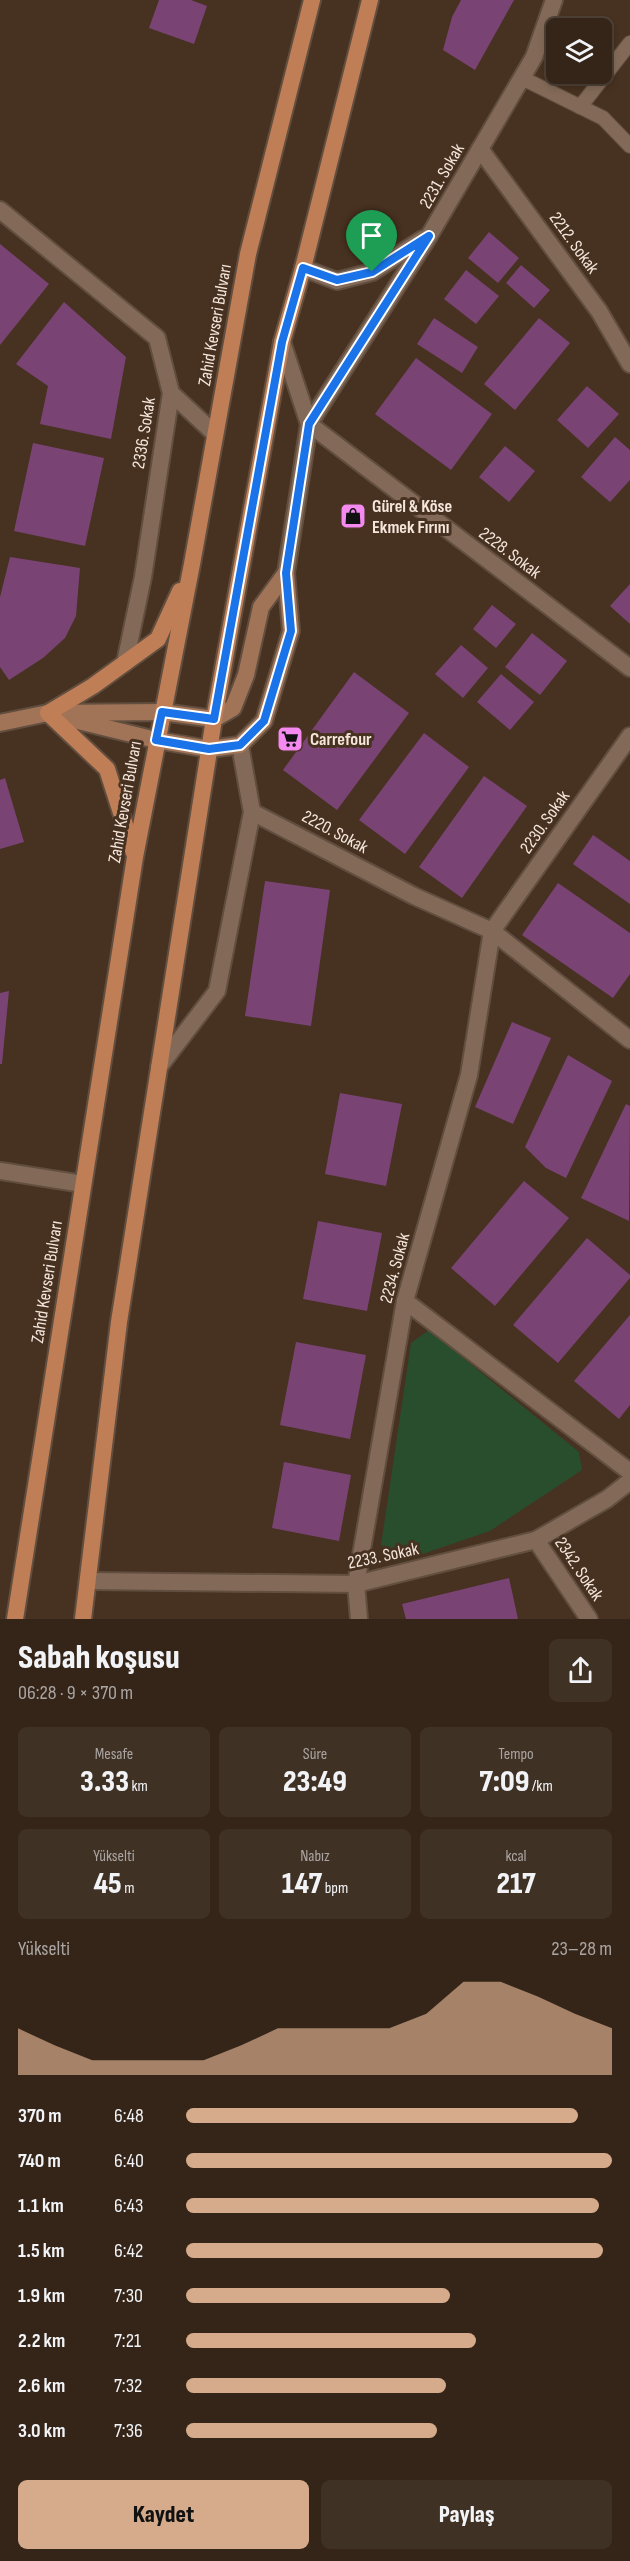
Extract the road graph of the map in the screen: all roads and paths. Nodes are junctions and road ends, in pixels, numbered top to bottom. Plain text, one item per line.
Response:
1 (312, 0) edge
2 (370, 0) edge
3 (554, 0) edge
4 (630, 43) edge
5 (522, 78) junction
6 (580, 107) junction
7 (630, 146) edge
8 (480, 149) junction
9 (0, 210) edge
10 (429, 236) junction
11 (303, 268) junction
12 (282, 342) junction
13 (630, 364) edge
14 (171, 393) junction
15 (309, 424) junction
16 (215, 434) junction
17 (192, 564) junction
18 (286, 573) junction
19 (125, 663) junction
20 (630, 668) edge
21 (162, 712) junction
22 (48, 713) junction
23 (214, 719) junction
24 (0, 723) edge
25 (630, 736) edge
26 (156, 740) junction
27 (240, 745) junction
28 (209, 749) junction
29 (252, 812) junction
30 (135, 857) junction
31 (492, 931) junction
32 (630, 1040) edge
33 (159, 1067) junction
34 (0, 1171) edge
35 (83, 1184) junction
36 (405, 1301) junction
37 (630, 1472) edge
38 (630, 1481) edge
39 (536, 1540) junction
40 (88, 1581) junction
41 (356, 1584) junction
42 (15, 1619) edge
43 (83, 1619) edge
44 (359, 1619) edge
45 (589, 1619) edge

1 - 16 main road, Zahid Kevseri Bulvarı
2 - 11 main road
3 - 5 street, 2231. Sokak
4 - 6 lane
5 - 6 lane
5 - 8 street, 2231. Sokak
6 - 7 lane
8 - 10 street, 2231. Sokak
8 - 13 street, 2212. Sokak
9 - 14 street, 2336. Sokak
10 - 11 street
10 - 15 street, 2231. Sokak
11 - 12 main road
12 - 15 street
12 - 23 main road
14 - 16 street
14 - 19 street, 2336. Sokak
15 - 18 street
15 - 20 street, 2228. Sokak
16 - 17 main road, Zahid Kevseri Bulvarı
17 - 19 main road
17 - 21 main road, Zahid Kevseri Bulvarı
18 - 23 main road
18 - 27 main road
19 - 22 main road
21 - 22 main road
21 - 23 main road
21 - 26 main road, Zahid Kevseri Bulvarı
22 - 24 main road
22 - 26 main road
22 - 30 main road
23 - 28 main road
25 - 31 street, 2230. Sokak
26 - 28 main road
26 - 30 main road, Zahid Kevseri Bulvarı
27 - 28 main road
27 - 29 street
28 - 33 main road
29 - 31 street, 2220. Sokak
29 - 33 street
30 - 35 main road, Zahid Kevseri Bulvarı
31 - 32 street, 2220. Sokak
31 - 36 street, 2234. Sokak
33 - 40 main road
34 - 35 street
35 - 42 main road, Zahid Kevseri Bulvarı
36 - 37 street
36 - 41 street, 2234. Sokak
38 - 39 street, 2233. Sokak
39 - 41 street, 2233. Sokak
39 - 45 street, 2342. Sokak
40 - 41 street, 2233. Sokak
40 - 43 main road
41 - 44 street, 2234. Sokak

